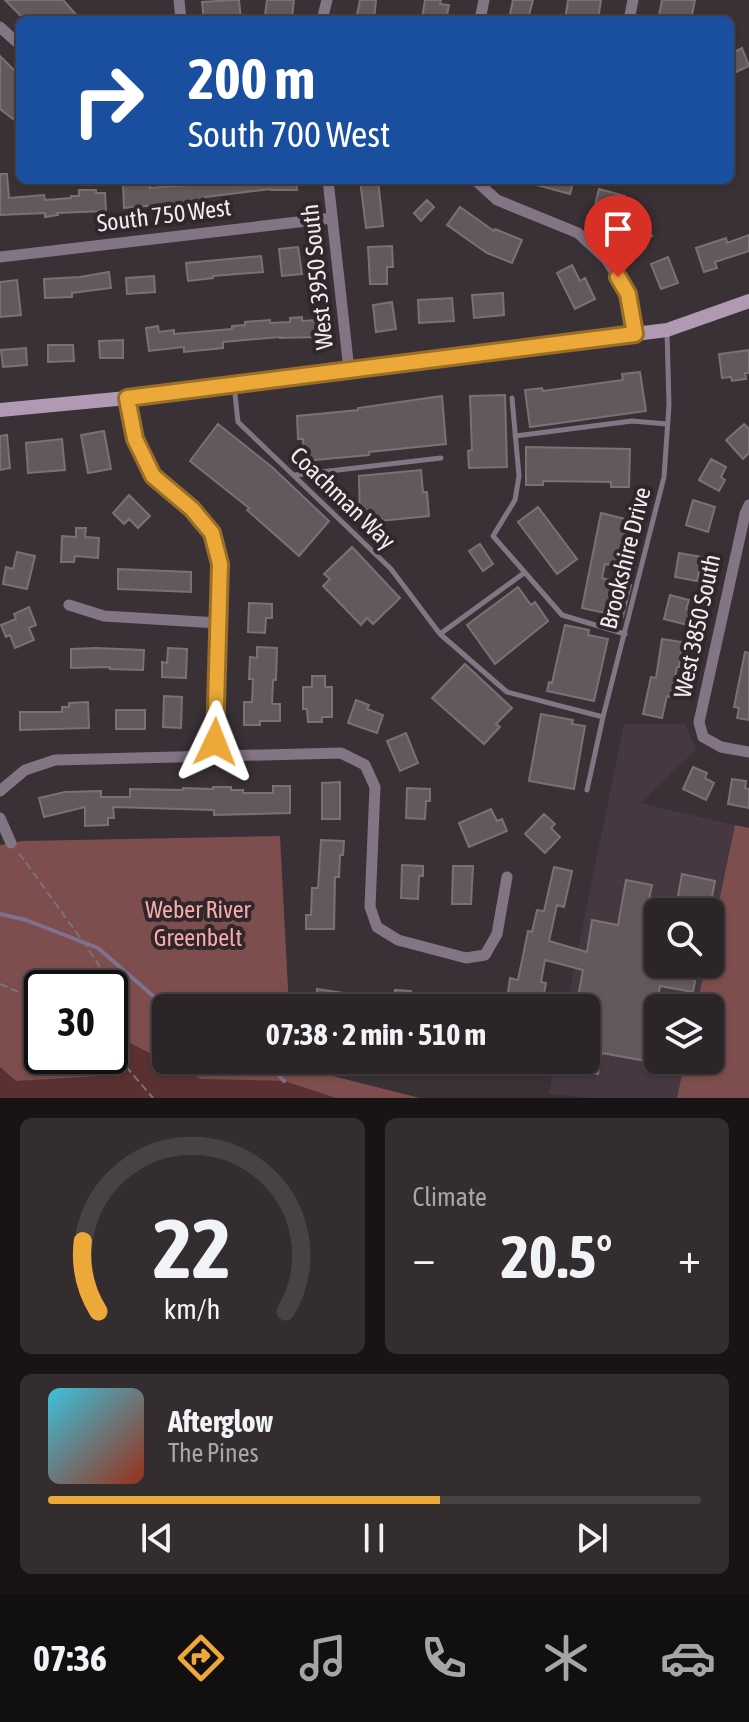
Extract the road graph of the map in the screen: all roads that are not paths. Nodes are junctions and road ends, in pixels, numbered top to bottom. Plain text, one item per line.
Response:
1 (0, 27) edge
2 (16, 41) edge
3 (328, 184) edge
4 (479, 184) edge
5 (332, 218) junction
6 (0, 257) edge
7 (749, 301) edge
8 (667, 330) junction
9 (635, 334) junction
10 (349, 370) junction
11 (234, 384) junction
12 (127, 398) junction
13 (512, 398) dead end
14 (0, 410) edge
15 (667, 424) junction
16 (515, 436) junction
17 (441, 458) dead end
18 (294, 475) junction
19 (749, 505) edge
20 (524, 573) junction
21 (69, 605) dead end
22 (218, 623) junction
23 (440, 634) junction
24 (625, 634) junction
25 (603, 717) junction
26 (749, 752) edge
27 (214, 756) junction
28 (587, 790) dead end
29 (0, 791) edge
30 (0, 818) edge
31 (11, 843) road end
32 (507, 877) dead end

1 - 2 street
3 - 5 street, West 3950 South
4 - 9 street
5 - 6 street, South 750 West
5 - 10 street, West 3950 South
7 - 8 street
8 - 9 street
8 - 15 lane, Brookshire Drive
9 - 10 street
10 - 11 street
11 - 12 street
11 - 18 lane, Coachman Way
12 - 14 street
12 - 22 street
13 - 16 lane
15 - 16 lane
15 - 24 lane, Brookshire Drive
16 - 20 lane
17 - 18 lane
18 - 23 lane, Coachman Way
19 - 26 street, West 3850 South
20 - 23 lane
20 - 24 lane
21 - 22 street
22 - 27 street
23 - 25 lane, Coachman Way
24 - 25 lane, Brookshire Drive
25 - 28 lane, Brookshire Drive
27 - 29 street
27 - 32 street
30 - 31 street

